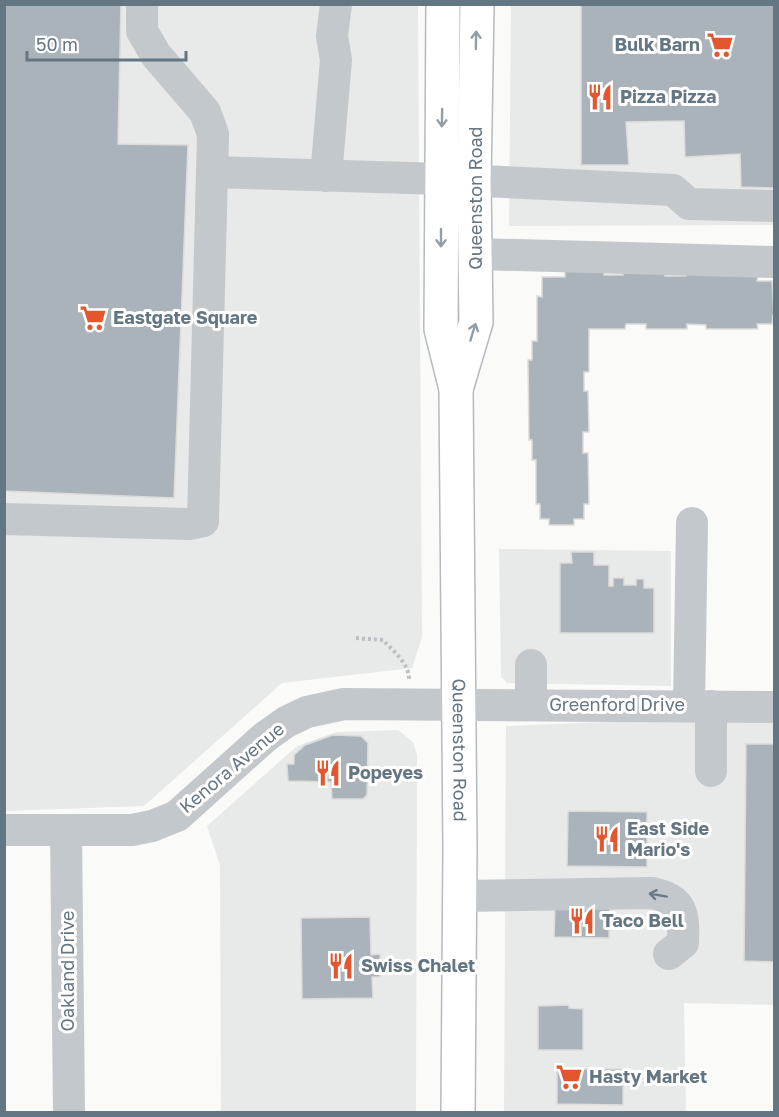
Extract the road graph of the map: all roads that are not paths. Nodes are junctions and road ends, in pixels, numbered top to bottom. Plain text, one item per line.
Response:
1 (142, 4) edge
2 (336, 4) edge
3 (443, 4) edge
4 (477, 4) edge
5 (213, 172) junction
6 (326, 176) junction
7 (441, 179) junction
8 (474, 181) junction
9 (774, 206) edge
10 (476, 254) junction
11 (774, 262) edge
12 (456, 388) junction
13 (4, 519) edge
14 (692, 523) dead end
15 (531, 665) dead end
16 (460, 705) junction
17 (531, 705) junction
18 (700, 706) junction
19 (774, 707) edge
20 (711, 771) dead end
21 (4, 830) edge
22 (66, 830) junction
23 (460, 896) junction
24 (669, 954) dead end
25 (69, 1113) edge
26 (458, 1113) edge

1 - 5 street
2 - 6 street
3 -> 7 main road, Queenston Road
8 -> 4 main road, Queenston Road
5 - 6 street
5 - 13 street
6 - 7 street
7 - 8 street
7 -> 12 main road, Queenston Road
8 - 9 street
8 - 10 main road, Queenston Road
10 - 11 street
12 -> 10 main road, Queenston Road
12 - 16 main road, Queenston Road
14 - 18 street
15 - 17 street
16 - 17 street, Greenford Drive
16 - 22 street, Kenora Avenue
16 - 23 main road, Queenston Road
17 - 18 street, Greenford Drive
18 - 19 street, Greenford Drive
18 - 20 street
21 - 22 street, Kenora Avenue
22 - 25 street, Oakland Drive
24 -> 23 street
23 - 26 main road, Queenston Road

